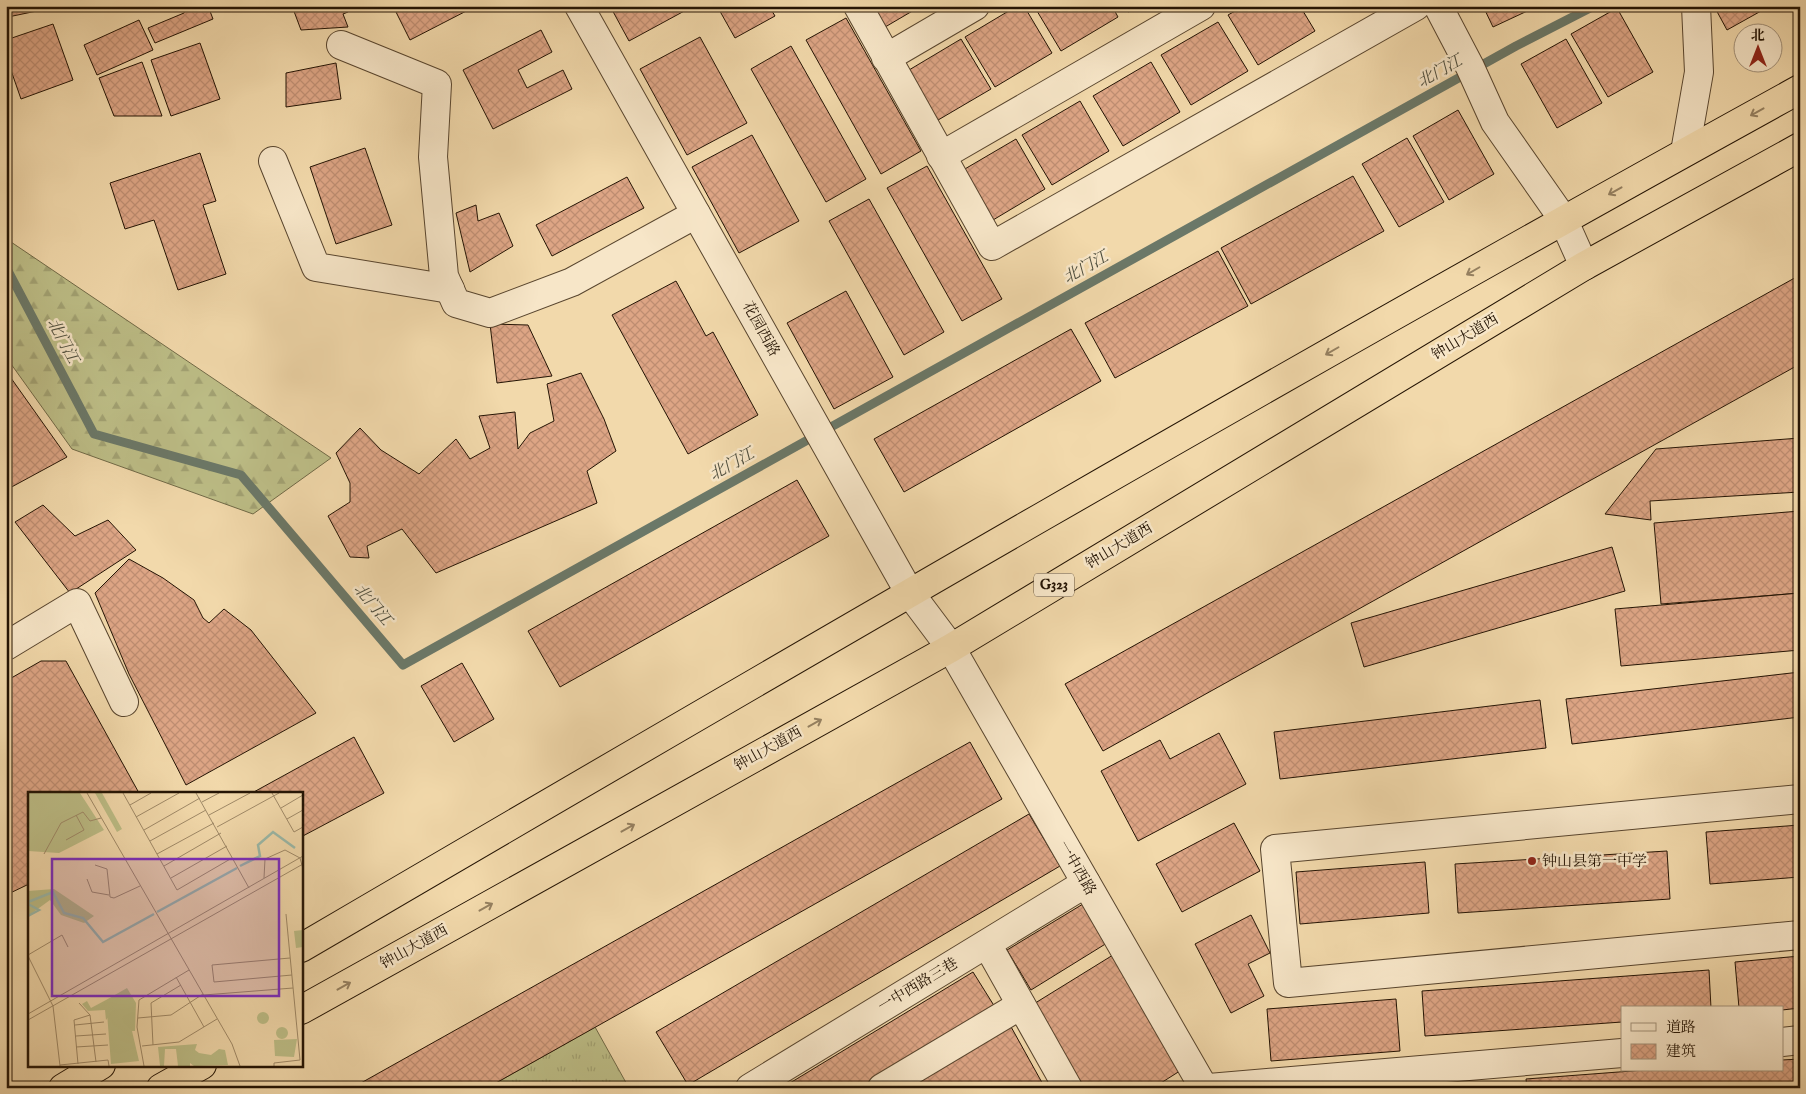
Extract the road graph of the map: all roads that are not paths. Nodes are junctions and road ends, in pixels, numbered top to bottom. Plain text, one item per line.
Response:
1 (578, 6) edge
2 (858, 6) edge
3 (975, 6) edge
4 (1201, 6) edge
5 (1416, 6) edge
6 (1438, 6) edge
7 (1696, 6) edge
8 (341, 46) dead end
9 (886, 58) junction
10 (1800, 89) edge
11 (1800, 147) edge
12 (1685, 152) junction
13 (941, 156) junction
14 (273, 161) dead end
15 (696, 214) junction
16 (1563, 219) junction
17 (1584, 266) junction
18 (450, 289) junction
19 (909, 592) junction
20 (6, 646) edge
21 (951, 648) junction
22 (124, 702) dead end
23 (1800, 799) edge
24 (1086, 883) junction
25 (1800, 934) edge
26 (987, 944) junction
27 (302, 947) edge
28 (1021, 1005) junction
29 (302, 1009) edge
30 (1800, 1040) edge
31 (1784, 1042) edge
32 (1621, 1053) edge
33 (99, 1066) edge
34 (200, 1066) edge
35 (1200, 1086) edge
36 (62, 1088) edge
37 (161, 1088) edge
38 (750, 1088) edge
39 (882, 1088) edge
40 (1068, 1088) edge

1 - 15 street, 花园西路
2 - 9 street
3 - 9 street
4 - 13 street
5 - 13 street
6 - 16 street
7 - 12 street
8 - 18 street
9 - 13 street
10 -> 12 highway
11 - 17 highway, 钟山大道西 / G323
12 -> 16 highway
14 - 18 street
15 - 18 street
15 - 19 street, 花园西路
16 - 17 street
16 -> 19 highway
17 - 21 highway, 钟山大道西 / G323
19 - 21 street, 花园西路
19 - 27 highway
20 - 22 street
21 - 24 street, 一中西路
29 -> 21 highway, 钟山大道西 / G323
23 - 25 street
24 - 26 street, 一中西路三巷
24 - 35 street, 一中西路
26 - 28 street
26 - 38 street, 一中西路三巷
28 - 39 street
28 - 40 street
30 - 31 street
32 - 35 street
33 - 36 highway
34 - 37 highway

